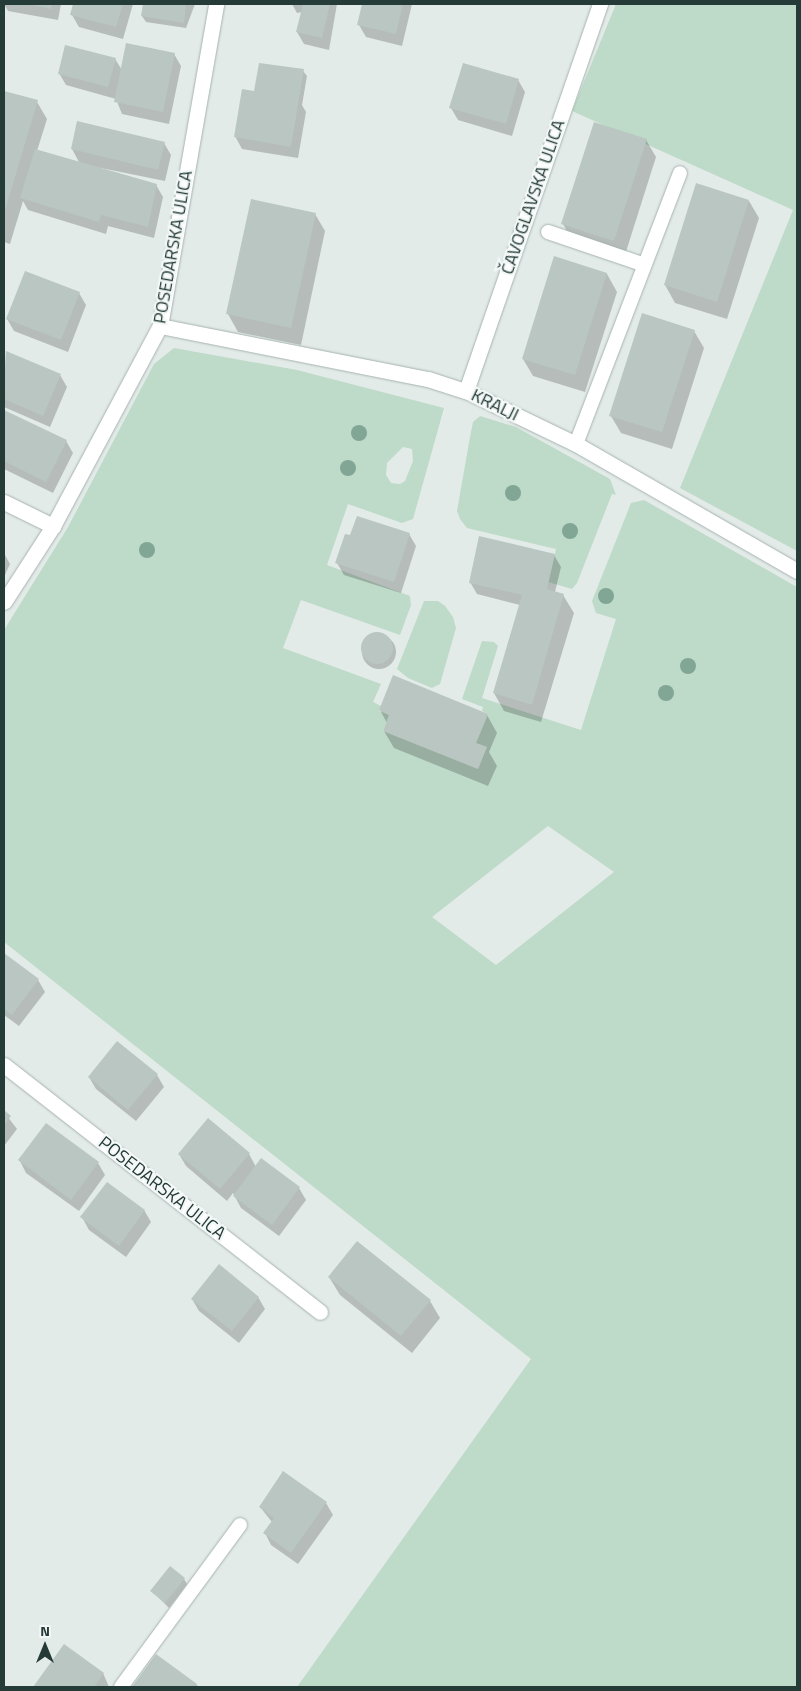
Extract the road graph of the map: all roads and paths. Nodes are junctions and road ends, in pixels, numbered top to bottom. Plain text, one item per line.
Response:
1 (216, 4) edge
2 (600, 4) edge
3 (680, 174) dead end
4 (548, 232) dead end
5 (645, 265) junction
6 (160, 326) junction
7 (466, 391) junction
8 (576, 444) junction
9 (4, 502) edge
10 (53, 526) junction
11 (797, 571) edge
12 (4, 602) edge
13 (4, 1065) edge
14 (320, 1312) dead end
15 (240, 1526) dead end
16 (121, 1687) edge

1 - 6 street, POSEDARSKA ULICA
2 - 7 street, ČAVOGLAVSKA ULICA
3 - 5 lane
4 - 5 lane
5 - 8 lane
6 - 7 street, KRALJI
6 - 10 street, POSEDARSKA ULICA
7 - 8 street, KRALJI
8 - 11 street, KRALJI
9 - 10 street
10 - 12 street, POSEDARSKA ULICA
13 - 14 street, POSEDARSKA ULICA
15 - 16 lane

